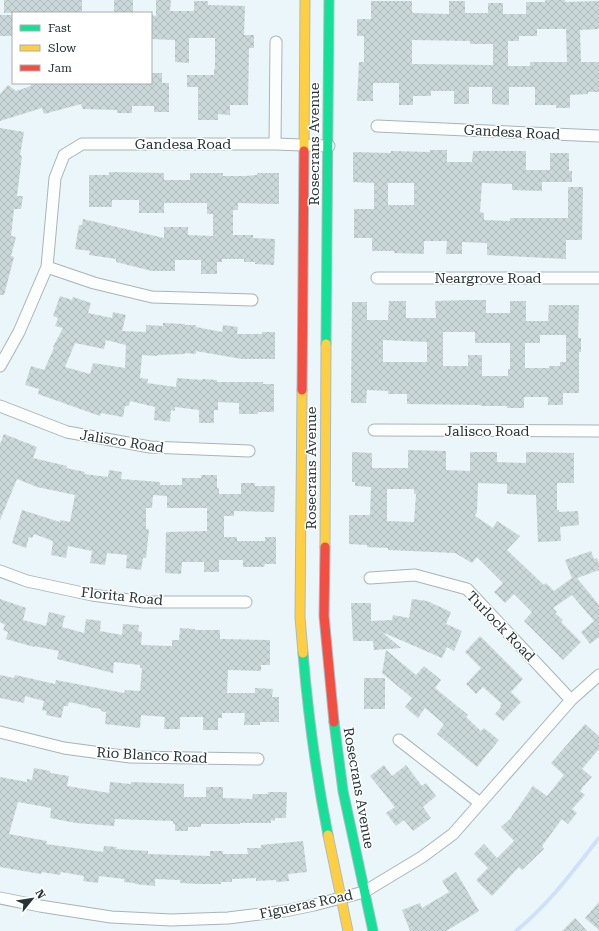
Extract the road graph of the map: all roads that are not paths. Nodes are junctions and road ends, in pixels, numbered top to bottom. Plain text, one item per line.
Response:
1 (305, 0) edge
2 (329, 0) edge
3 (276, 42) dead end
4 (376, 126) dead end
5 (599, 136) edge
6 (275, 144) junction
7 (305, 145) junction
8 (329, 146) junction
9 (47, 267) junction
10 (378, 278) dead end
11 (599, 278) edge
12 (252, 300) dead end
13 (0, 366) edge
14 (0, 406) edge
15 (374, 430) dead end
16 (599, 431) edge
17 (249, 451) dead end
18 (0, 571) edge
19 (370, 578) dead end
20 (246, 602) dead end
21 (599, 675) edge
22 (571, 700) junction
23 (0, 732) edge
24 (398, 740) dead end
25 (258, 759) dead end
26 (480, 803) junction
27 (364, 892) junction
28 (0, 898) edge
29 (340, 898) junction
30 (348, 931) edge
31 (374, 931) edge

1 - 7 main road, Rosecrans Avenue
2 - 8 main road, Rosecrans Avenue
3 - 6 street
4 - 5 street, Gandesa Road
6 - 7 street, Gandesa Road
6 - 9 street, Gandesa Road
7 - 8 street, Gandesa Road
7 - 29 main road, Rosecrans Avenue
8 - 27 main road, Rosecrans Avenue
9 - 12 street
9 - 13 street, Gandesa Road
10 - 11 street, Neargrove Road
14 - 17 street, Jalisco Road
15 - 16 street, Jalisco Road
18 - 20 street, Florita Road
19 - 22 street, Turlock Road
21 - 22 street, Figueras Road
22 - 26 street, Figueras Road
23 - 25 street, Rio Blanco Road
24 - 26 street
26 - 27 street, Figueras Road
27 - 29 street, Figueras Road
27 - 31 main road, Rosecrans Avenue
28 - 29 street, Figueras Road
29 - 30 main road, Rosecrans Avenue

